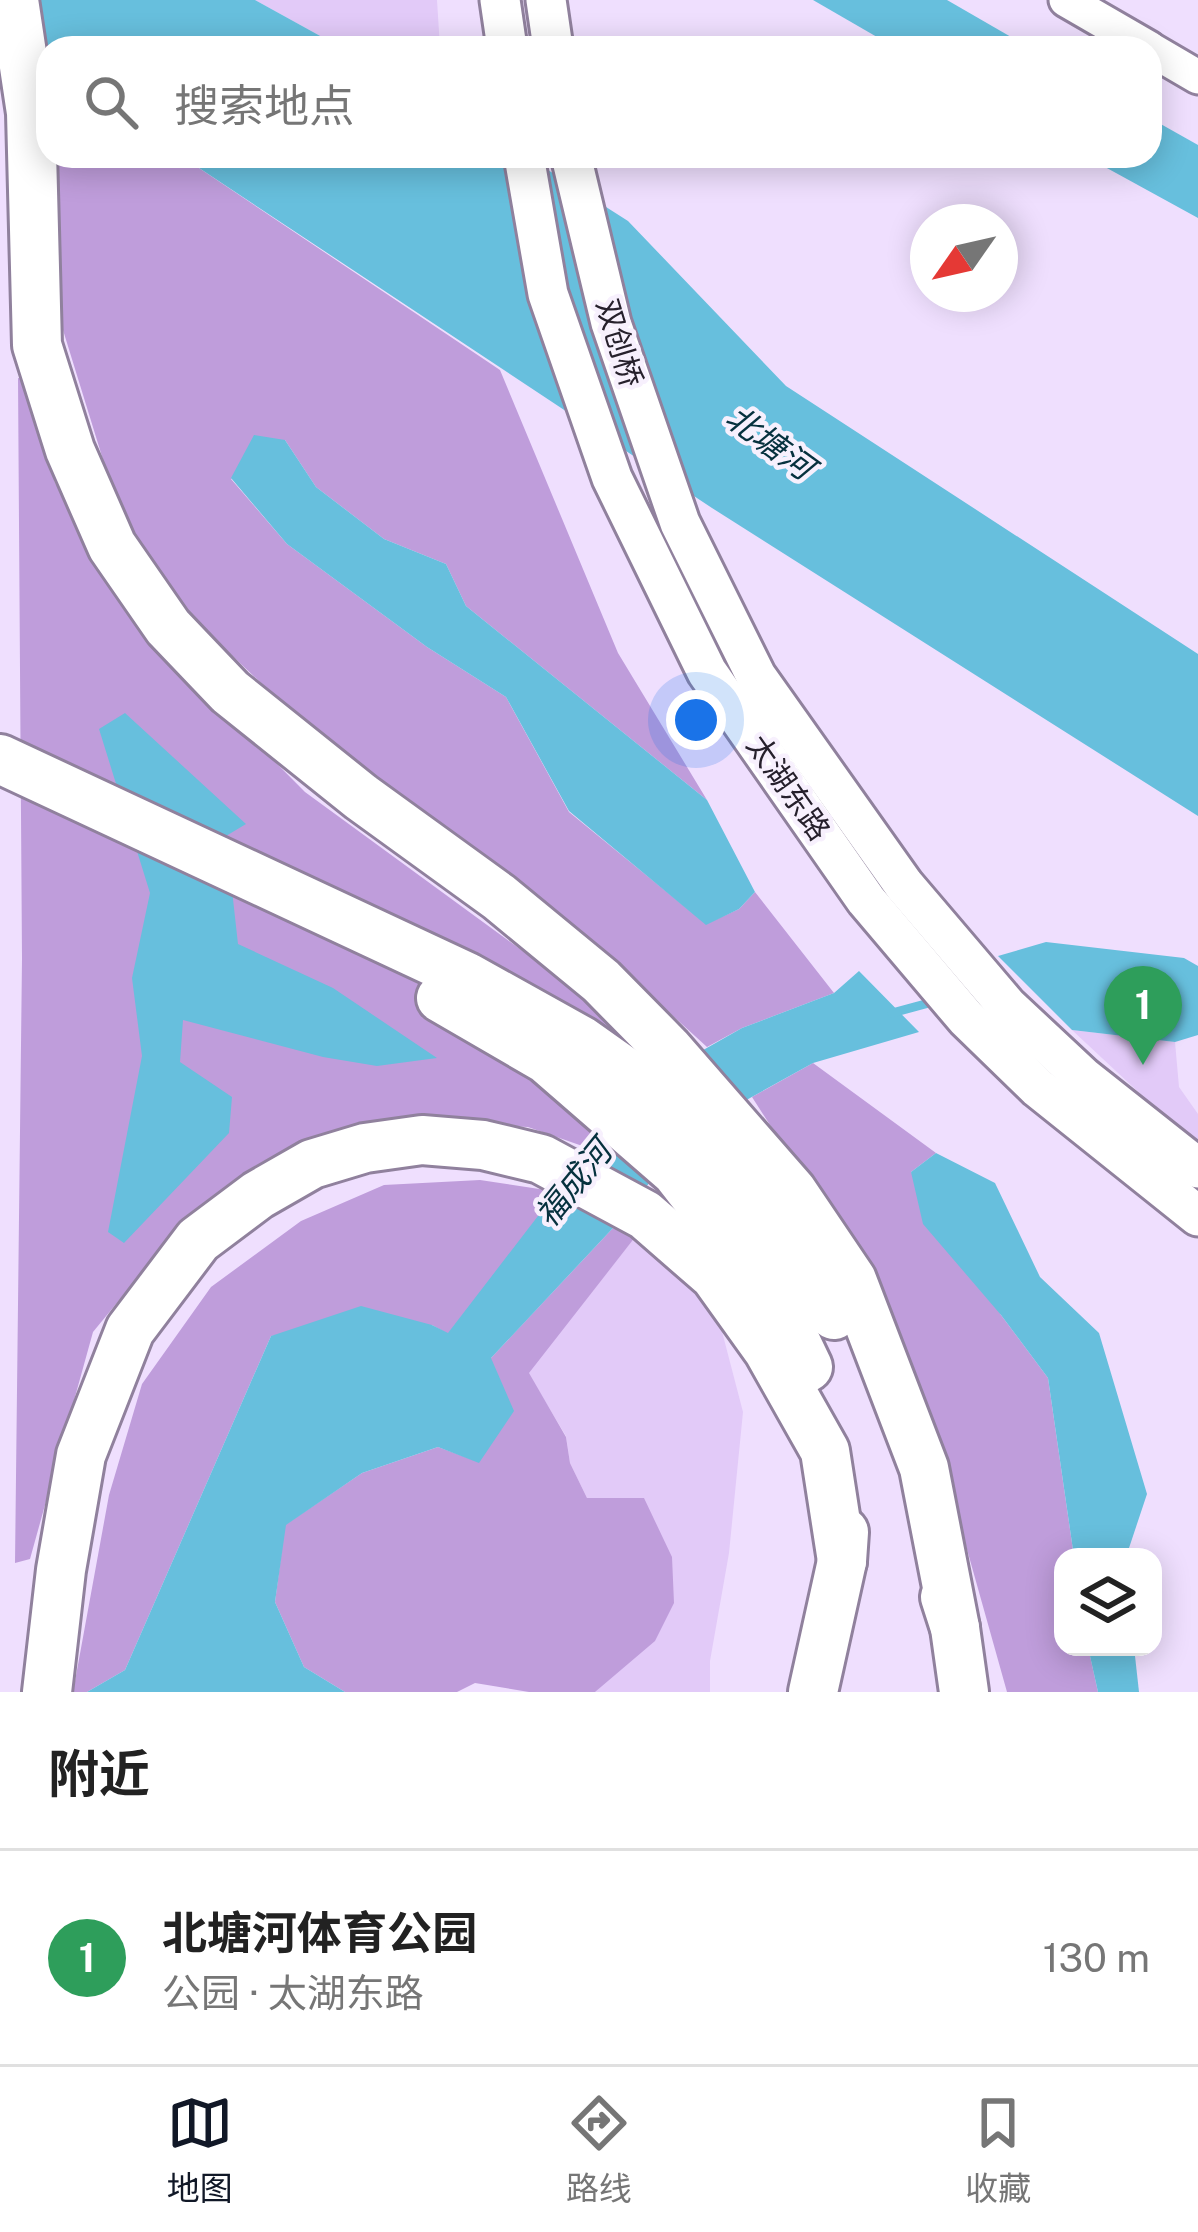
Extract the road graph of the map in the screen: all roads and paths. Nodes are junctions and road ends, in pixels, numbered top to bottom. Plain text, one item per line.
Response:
1 (14, 0) edge
2 (500, 0) edge
3 (546, 0) edge
4 (1066, 0) edge
5 (505, 36) edge
6 (552, 36) edge
7 (1128, 36) edge
8 (1162, 56) edge
9 (1198, 77) edge
10 (526, 168) edge
11 (574, 168) edge
12 (612, 478) joint
13 (680, 523) joint
14 (0, 759) edge
15 (0, 787) edge
16 (706, 1149) junction
17 (1198, 1168) edge
18 (1198, 1216) edge
19 (842, 1561) junction
20 (47, 1692) edge
21 (813, 1692) edge
22 (964, 1692) edge

1 - 16 highway
2 - 5 main road
3 - 6 main road
4 - 7 street
8 - 9 street
10 - 12 main road, 双创桥
11 - 13 main road, 双创桥
12 - 18 main road, 太湖东路
13 - 17 main road, 太湖东路
14 - 16 highway
15 - 16 highway
16 - 19 highway
16 - 22 highway
19 - 20 highway
19 - 21 highway

